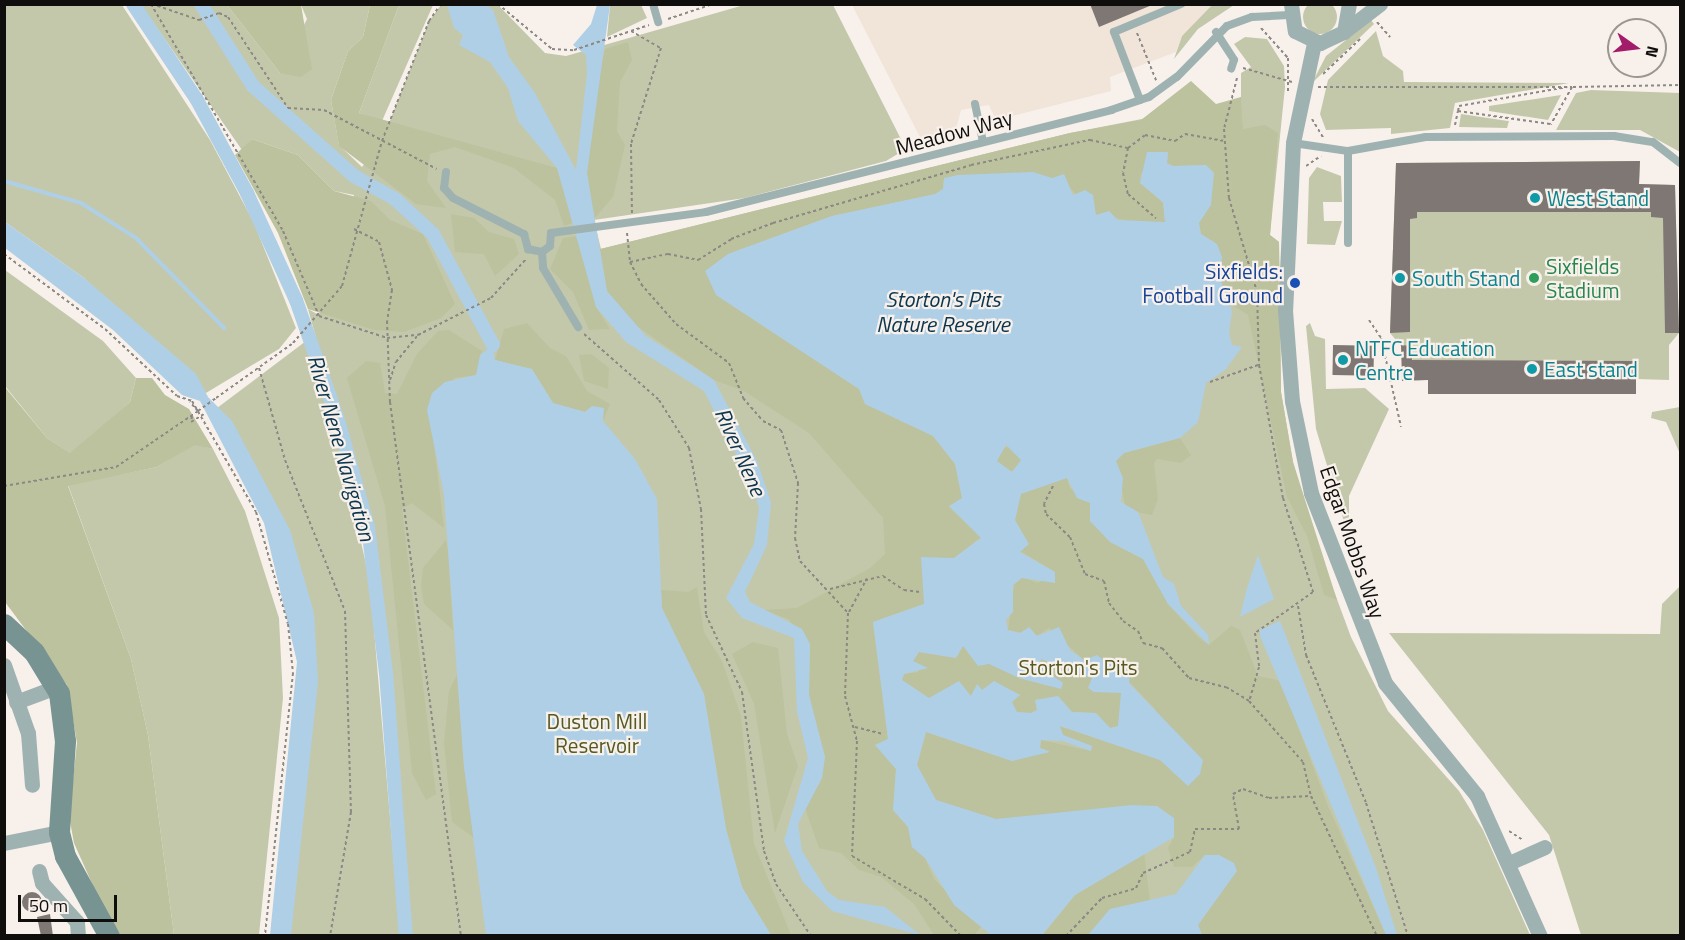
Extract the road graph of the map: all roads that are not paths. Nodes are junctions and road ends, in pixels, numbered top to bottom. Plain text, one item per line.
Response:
1 (653, 4) edge
2 (1181, 4) edge
3 (1349, 4) edge
4 (1380, 4) edge
5 (1290, 10) edge
6 (658, 22) dead end
7 (1216, 32) junction
8 (1344, 32) junction
9 (1314, 43) junction
10 (1230, 69) dead end
11 (1140, 100) junction
12 (975, 104) dead end
13 (983, 142) junction
14 (1293, 143) junction
15 (1348, 151) junction
16 (1680, 163) edge
17 (446, 172) road end
18 (1348, 243) dead end
19 (542, 252) junction
20 (578, 327) road end
21 (4, 624) edge
22 (4, 665) edge
23 (56, 687) junction
24 (16, 702) junction
25 (32, 785) dead end
26 (59, 832) junction
27 (4, 843) edge
28 (1545, 847) dead end
29 (1509, 863) junction
30 (39, 871) dead end
31 (78, 936) edge
32 (109, 936) edge
33 (1540, 936) edge

1 - 6 lane
2 - 11 lane
3 - 8 street
4 - 8 street
5 - 7 lane, Meadow Way
5 - 9 street
7 - 10 lane
7 - 11 lane, Meadow Way
8 - 9 street
9 - 14 street, Edgar Mobbs Way
11 - 13 lane, Meadow Way
12 - 13 lane
13 - 19 lane, Meadow Way
14 - 15 lane
14 - 29 street, Edgar Mobbs Way
15 - 16 lane
15 - 18 lane
17 - 19 lane
19 - 20 lane
21 - 23 street
22 - 24 street
23 - 24 street
23 - 26 street
24 - 25 street
26 - 27 street
26 - 32 street
28 - 29 street
29 - 33 street, Edgar Mobbs Way
30 - 31 street

